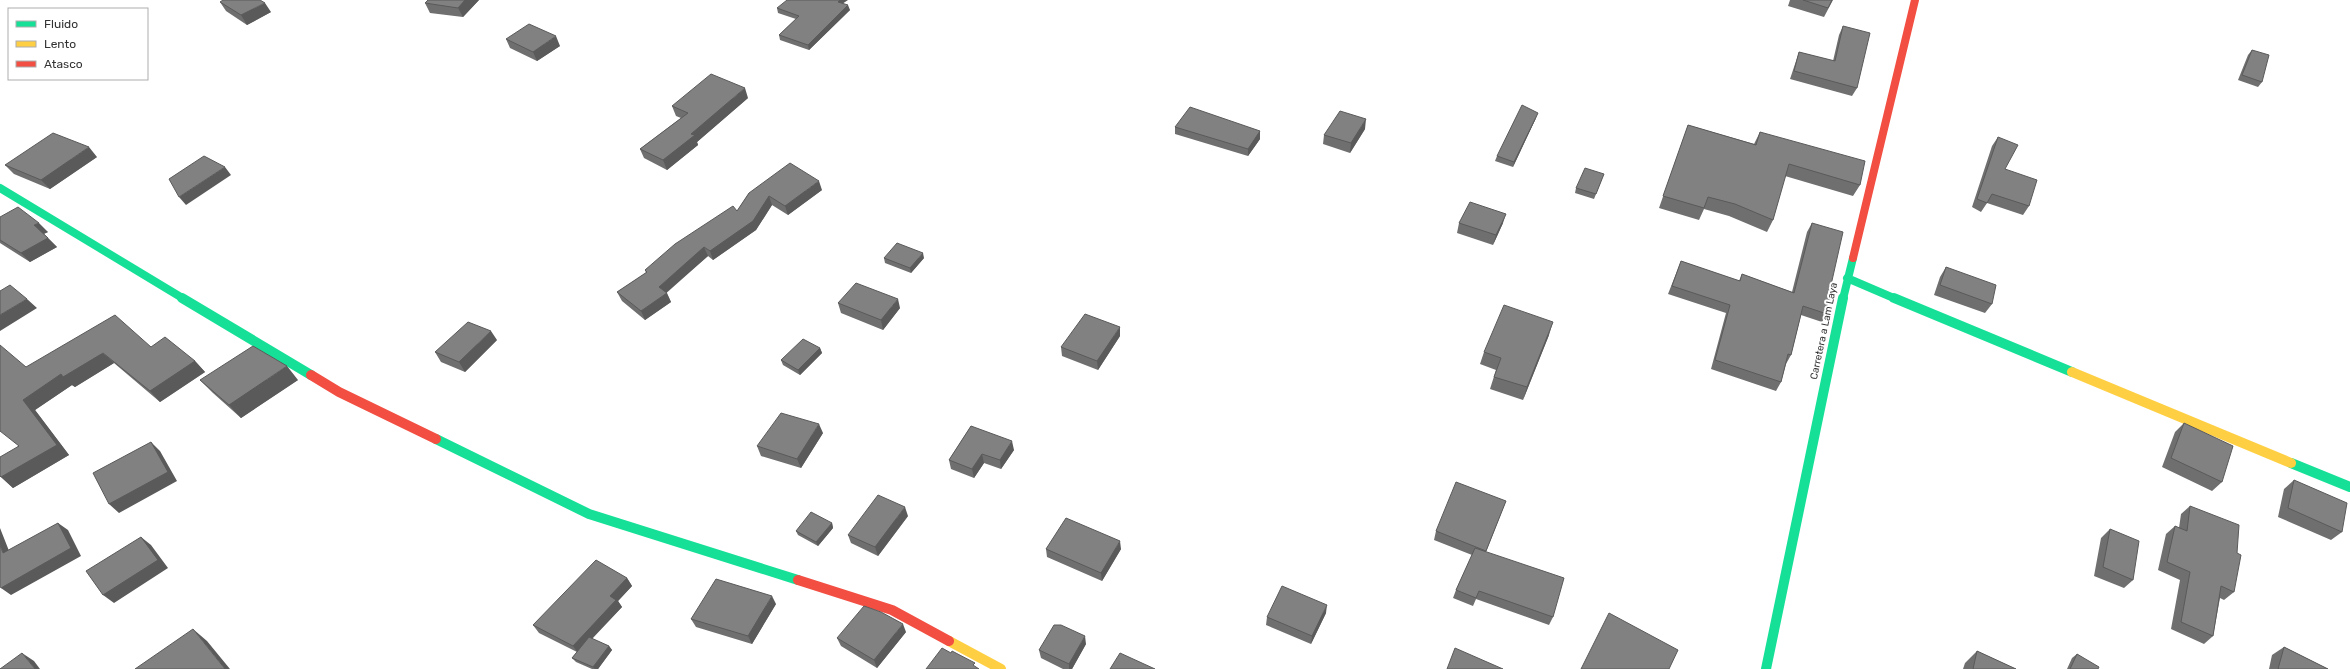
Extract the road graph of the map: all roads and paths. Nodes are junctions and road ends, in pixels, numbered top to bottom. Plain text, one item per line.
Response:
1 (1915, 0) edge
2 (0, 188) edge
3 (1847, 278) junction
4 (2350, 487) edge
5 (1000, 669) edge
6 (1766, 669) edge

1 - 3 street, Carretera a Lam Laya
2 - 5 street
3 - 4 street
3 - 6 street, Carretera a Lam Laya

